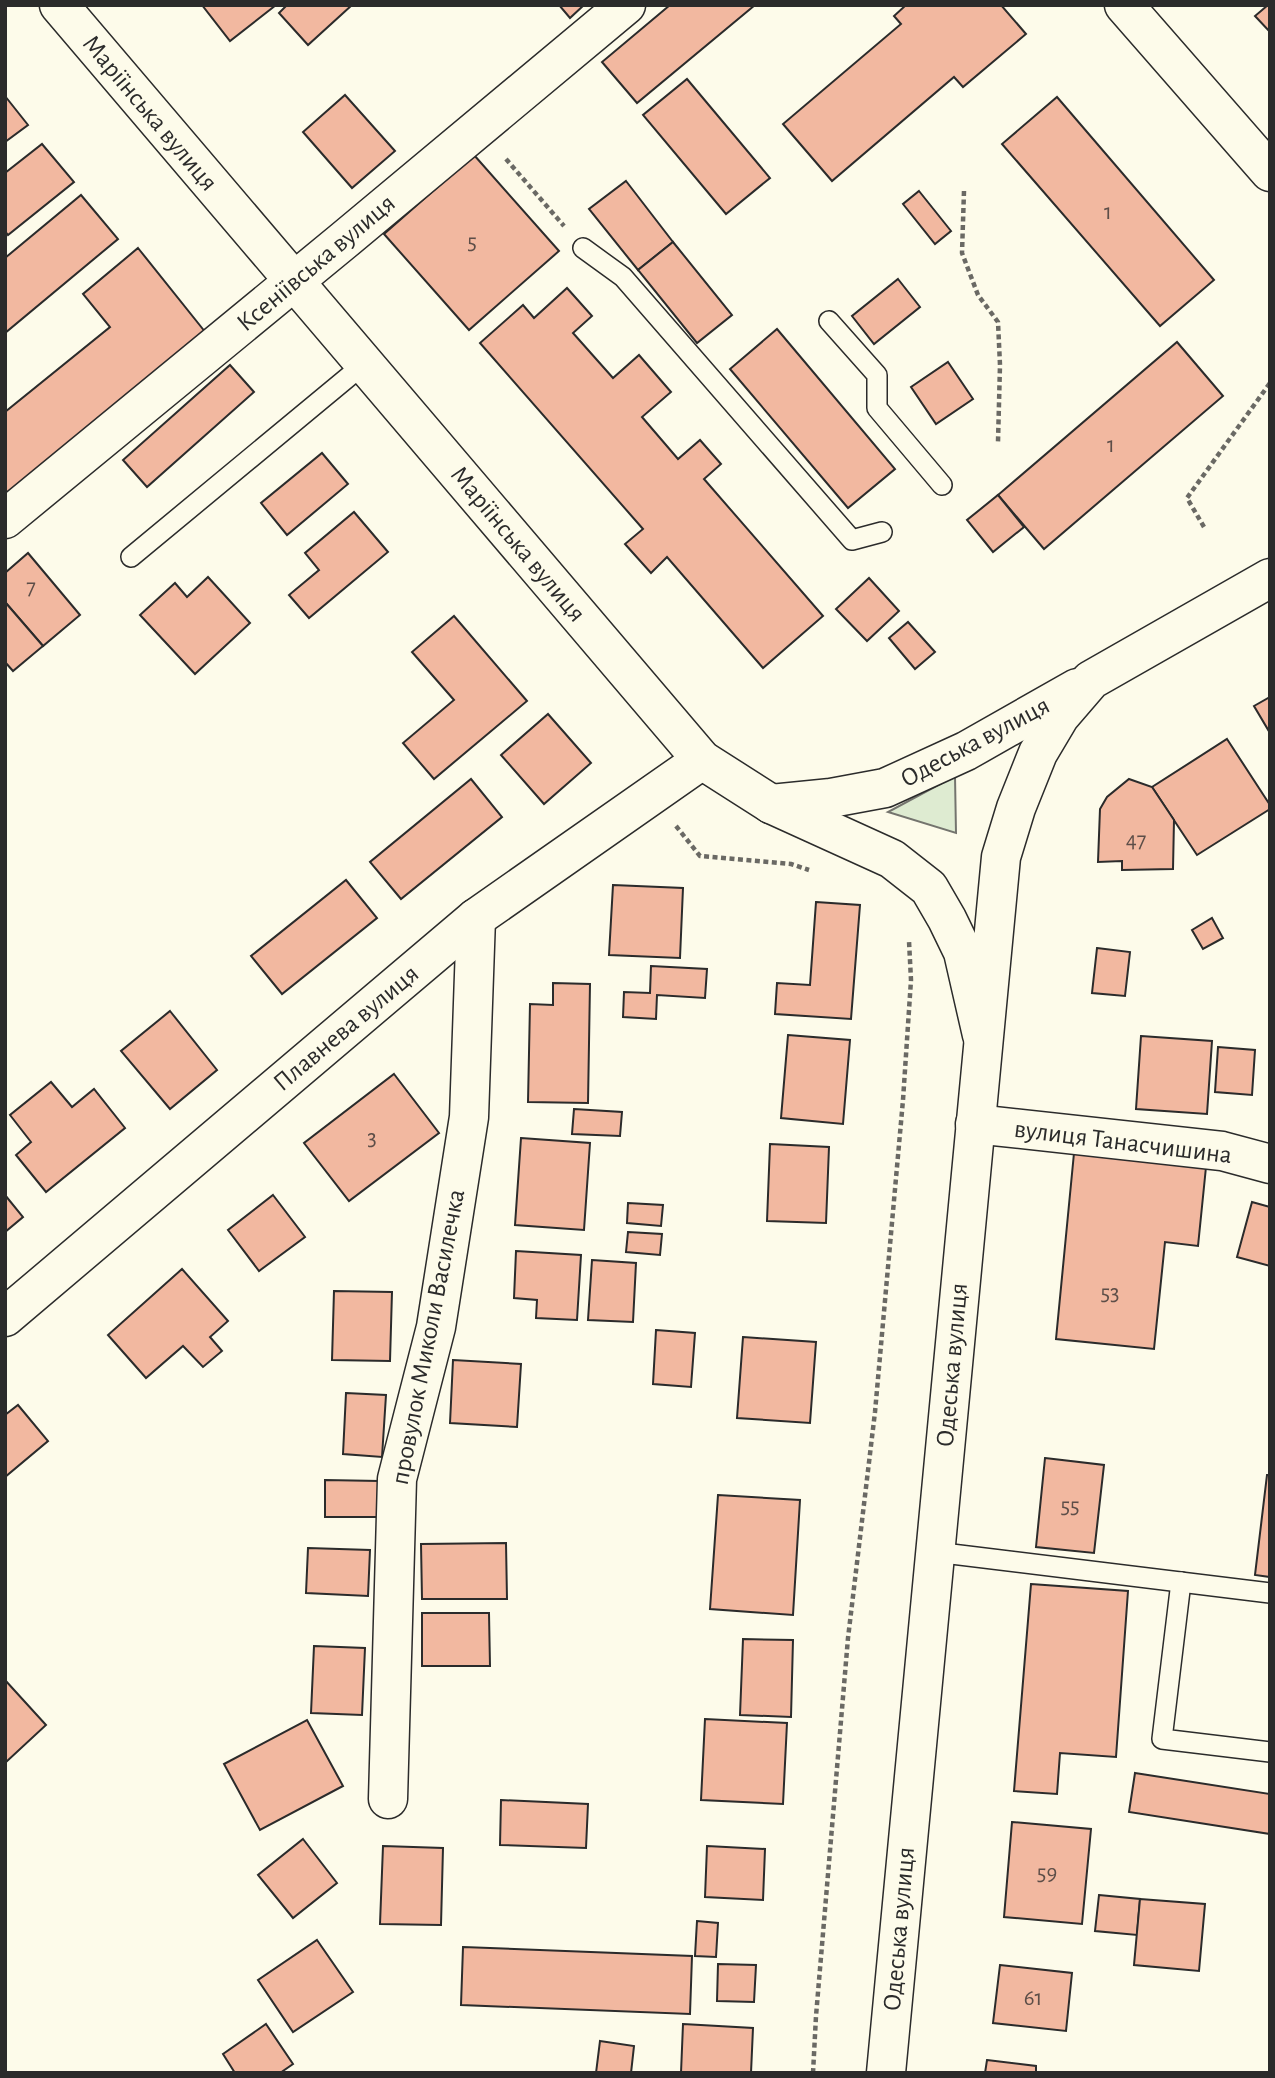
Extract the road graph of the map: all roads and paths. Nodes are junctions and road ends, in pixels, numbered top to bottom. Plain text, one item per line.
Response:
1 (59, 5) edge
2 (626, 5) edge
3 (1124, 5) edge
4 (480, 127) junction
5 (1270, 172) edge
6 (964, 191) dead end
7 (583, 248) joint
8 (294, 282) junction
9 (829, 321) dead end
10 (364, 364) junction
11 (1270, 383) edge
12 (998, 442) dead end
13 (942, 485) dead end
14 (5, 519) edge
15 (1204, 527) dead end
16 (882, 532) dead end
17 (131, 557) dead end
18 (1270, 578) edge
19 (1091, 680) junction
20 (702, 760) junction
21 (652, 795) junction
22 (771, 804) junction
23 (814, 871) dead end
24 (476, 918) junction
25 (909, 932) dead end
26 (983, 1041) junction
27 (975, 1124) junction
28 (1270, 1164) edge
29 (5, 1317) edge
30 (935, 1552) junction
31 (1181, 1582) junction
32 (1270, 1593) edge
33 (1270, 1752) edge
34 (388, 1799) dead end
35 (813, 2073) edge
36 (886, 2073) edge

1 - 8 main road, Маріїнська вулиця
2 - 4 main road, Ксеніївська вулиця
3 - 5 main road
4 - 7 path
4 - 8 main road, Ксеніївська вулиця
6 - 12 path
7 - 16 lane
8 - 10 main road, Маріїнська вулиця
8 - 14 main road, Ксеніївська вулиця
9 - 13 lane
10 - 17 lane
10 - 20 main road, Маріїнська вулиця
11 - 15 path
18 - 19 main road, Одеська вулиця
19 - 22 main road, Одеська вулиця
19 - 26 main road, Одеська вулиця
20 - 21 main road, Плавнева вулиця
20 - 22 main road, Маріїнська вулиця
21 - 23 path
21 - 24 main road, Плавнева вулиця
22 - 26 main road, Маріїнська вулиця
24 - 29 main road, Плавнева вулиця
24 - 34 main road, провулок Миколи Василечка
25 - 35 path
26 - 27 main road, Одеська вулиця
27 - 28 main road, вулиця Танасчишина
27 - 30 main road, Одеська вулиця
30 - 31 lane
30 - 36 main road, Одеська вулиця
31 - 32 lane
31 - 33 lane

